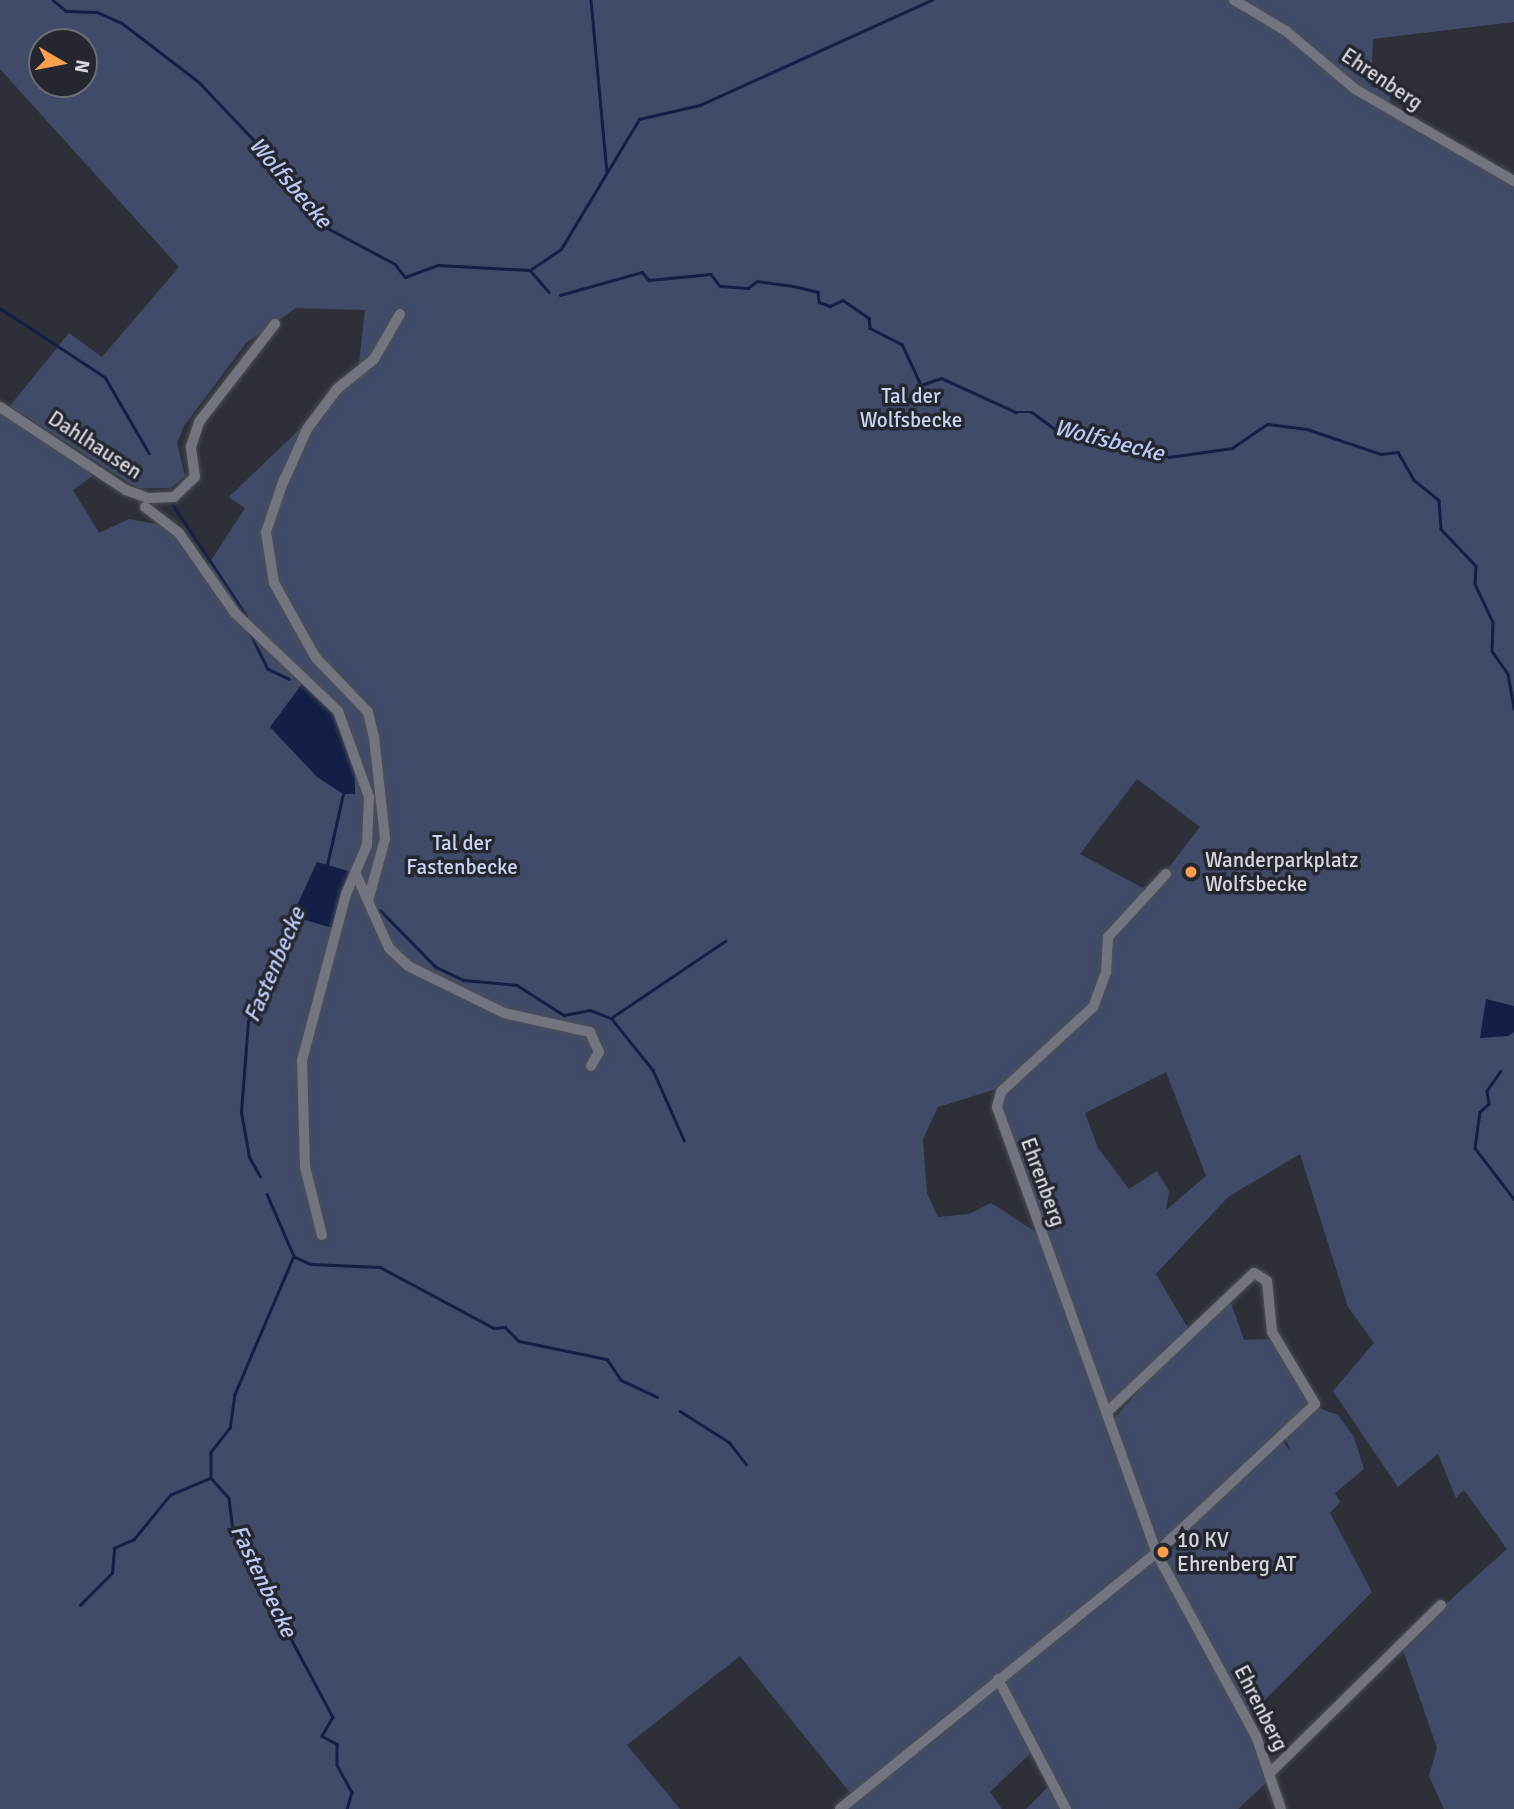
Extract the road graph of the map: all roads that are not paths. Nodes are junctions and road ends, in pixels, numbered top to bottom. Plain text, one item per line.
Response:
1 (1234, 0) edge
2 (1514, 181) edge
3 (400, 314) dead end
4 (275, 324) dead end
5 (0, 407) edge
6 (145, 507) dead end
7 (355, 872) junction
8 (1166, 874) dead end
9 (369, 897) junction
10 (591, 1066) dead end
11 (323, 1235) dead end
12 (1107, 1412) junction
13 (1157, 1552) junction
14 (1441, 1605) dead end
15 (998, 1679) junction
16 (1272, 1771) junction
17 (840, 1809) edge
18 (1066, 1809) edge
19 (1281, 1809) edge

1 - 2 street, Ehrenberg
3 - 9 street
4 - 5 street, Dahlhausen
6 - 7 street
7 - 9 street
7 - 11 street
8 - 12 street, Ehrenberg
9 - 10 street
12 - 13 street, Ehrenberg
12 - 13 street
13 - 15 street
13 - 16 street, Ehrenberg
14 - 16 street, Ehrenberg
15 - 17 street
15 - 18 street
16 - 19 street, Ehrenberg

